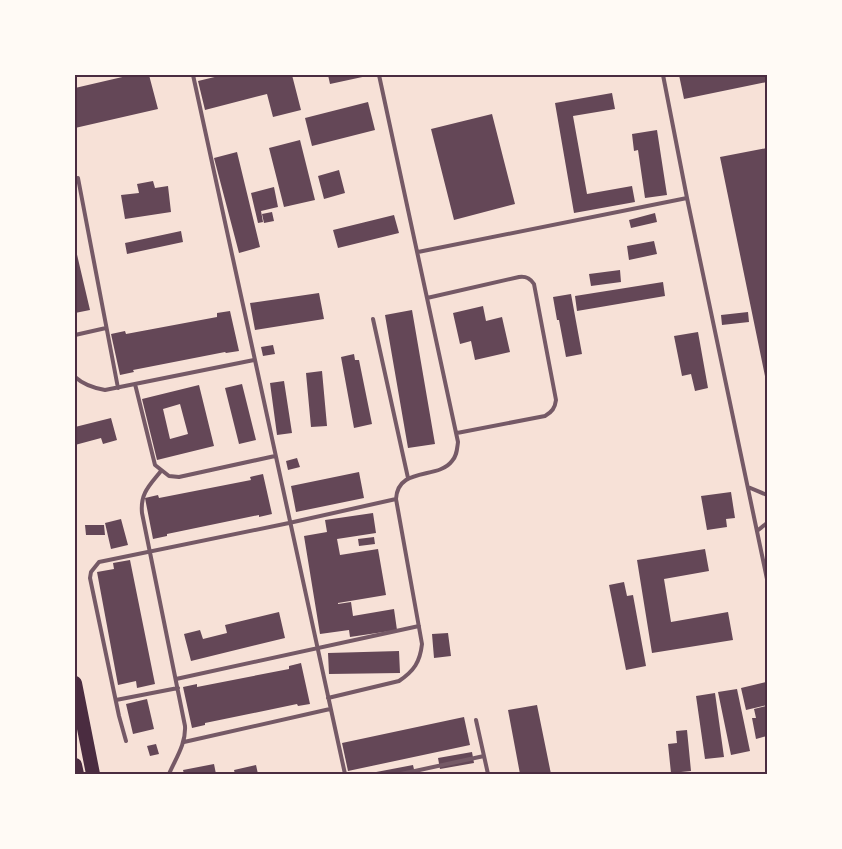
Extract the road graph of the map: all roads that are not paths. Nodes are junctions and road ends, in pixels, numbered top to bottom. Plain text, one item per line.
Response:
1 (193, 75) edge
2 (379, 75) edge
3 (663, 75) edge
4 (78, 178) dead end
5 (687, 198) junction
6 (418, 252) junction
7 (427, 298) junction
8 (373, 319) dead end
9 (106, 328) junction
10 (75, 336) edge
11 (254, 360) junction
12 (75, 377) edge
13 (136, 384) junction
14 (118, 388) junction
15 (457, 433) junction
16 (275, 456) junction
17 (161, 471) junction
18 (408, 478) junction
19 (748, 486) junction
20 (767, 495) edge
21 (396, 499) junction
22 (289, 523) junction
23 (767, 523) edge
24 (757, 531) junction
25 (150, 552) junction
26 (767, 579) edge
27 (419, 626) junction
28 (317, 649) junction
29 (176, 679) junction
30 (75, 683) edge
31 (178, 688) junction
32 (328, 698) junction
33 (116, 700) junction
34 (330, 709) junction
35 (476, 720) dead end
36 (126, 741) dead end
37 (184, 742) junction
38 (484, 756) junction
39 (75, 765) edge
40 (77, 774) edge
41 (93, 774) edge
42 (169, 774) edge
43 (344, 774) edge
44 (401, 774) edge
45 (488, 774) edge

1 - 11 lane
2 - 6 lane
3 - 5 lane
4 - 9 lane
5 - 6 lane
5 - 19 lane
6 - 7 lane
7 - 15 lane
7 - 15 lane
8 - 18 lane
9 - 10 lane
9 - 14 lane
11 - 13 lane
11 - 16 lane
12 - 14 lane
13 - 14 lane
13 - 17 lane
15 - 18 lane
16 - 17 lane
16 - 22 lane
17 - 25 lane
18 - 21 lane
19 - 20 lane
19 - 24 lane
21 - 22 lane
21 - 27 lane
22 - 25 lane
22 - 28 lane
23 - 24 lane
24 - 26 lane
25 - 29 lane
25 - 33 lane
27 - 28 lane
27 - 32 lane
28 - 29 lane
28 - 32 lane
29 - 31 lane
30 - 41 highway
31 - 33 lane
31 - 37 lane
32 - 34 lane
33 - 36 lane
34 - 37 lane
34 - 43 lane
35 - 38 lane
37 - 42 lane
38 - 44 lane
38 - 45 lane
39 - 40 highway

